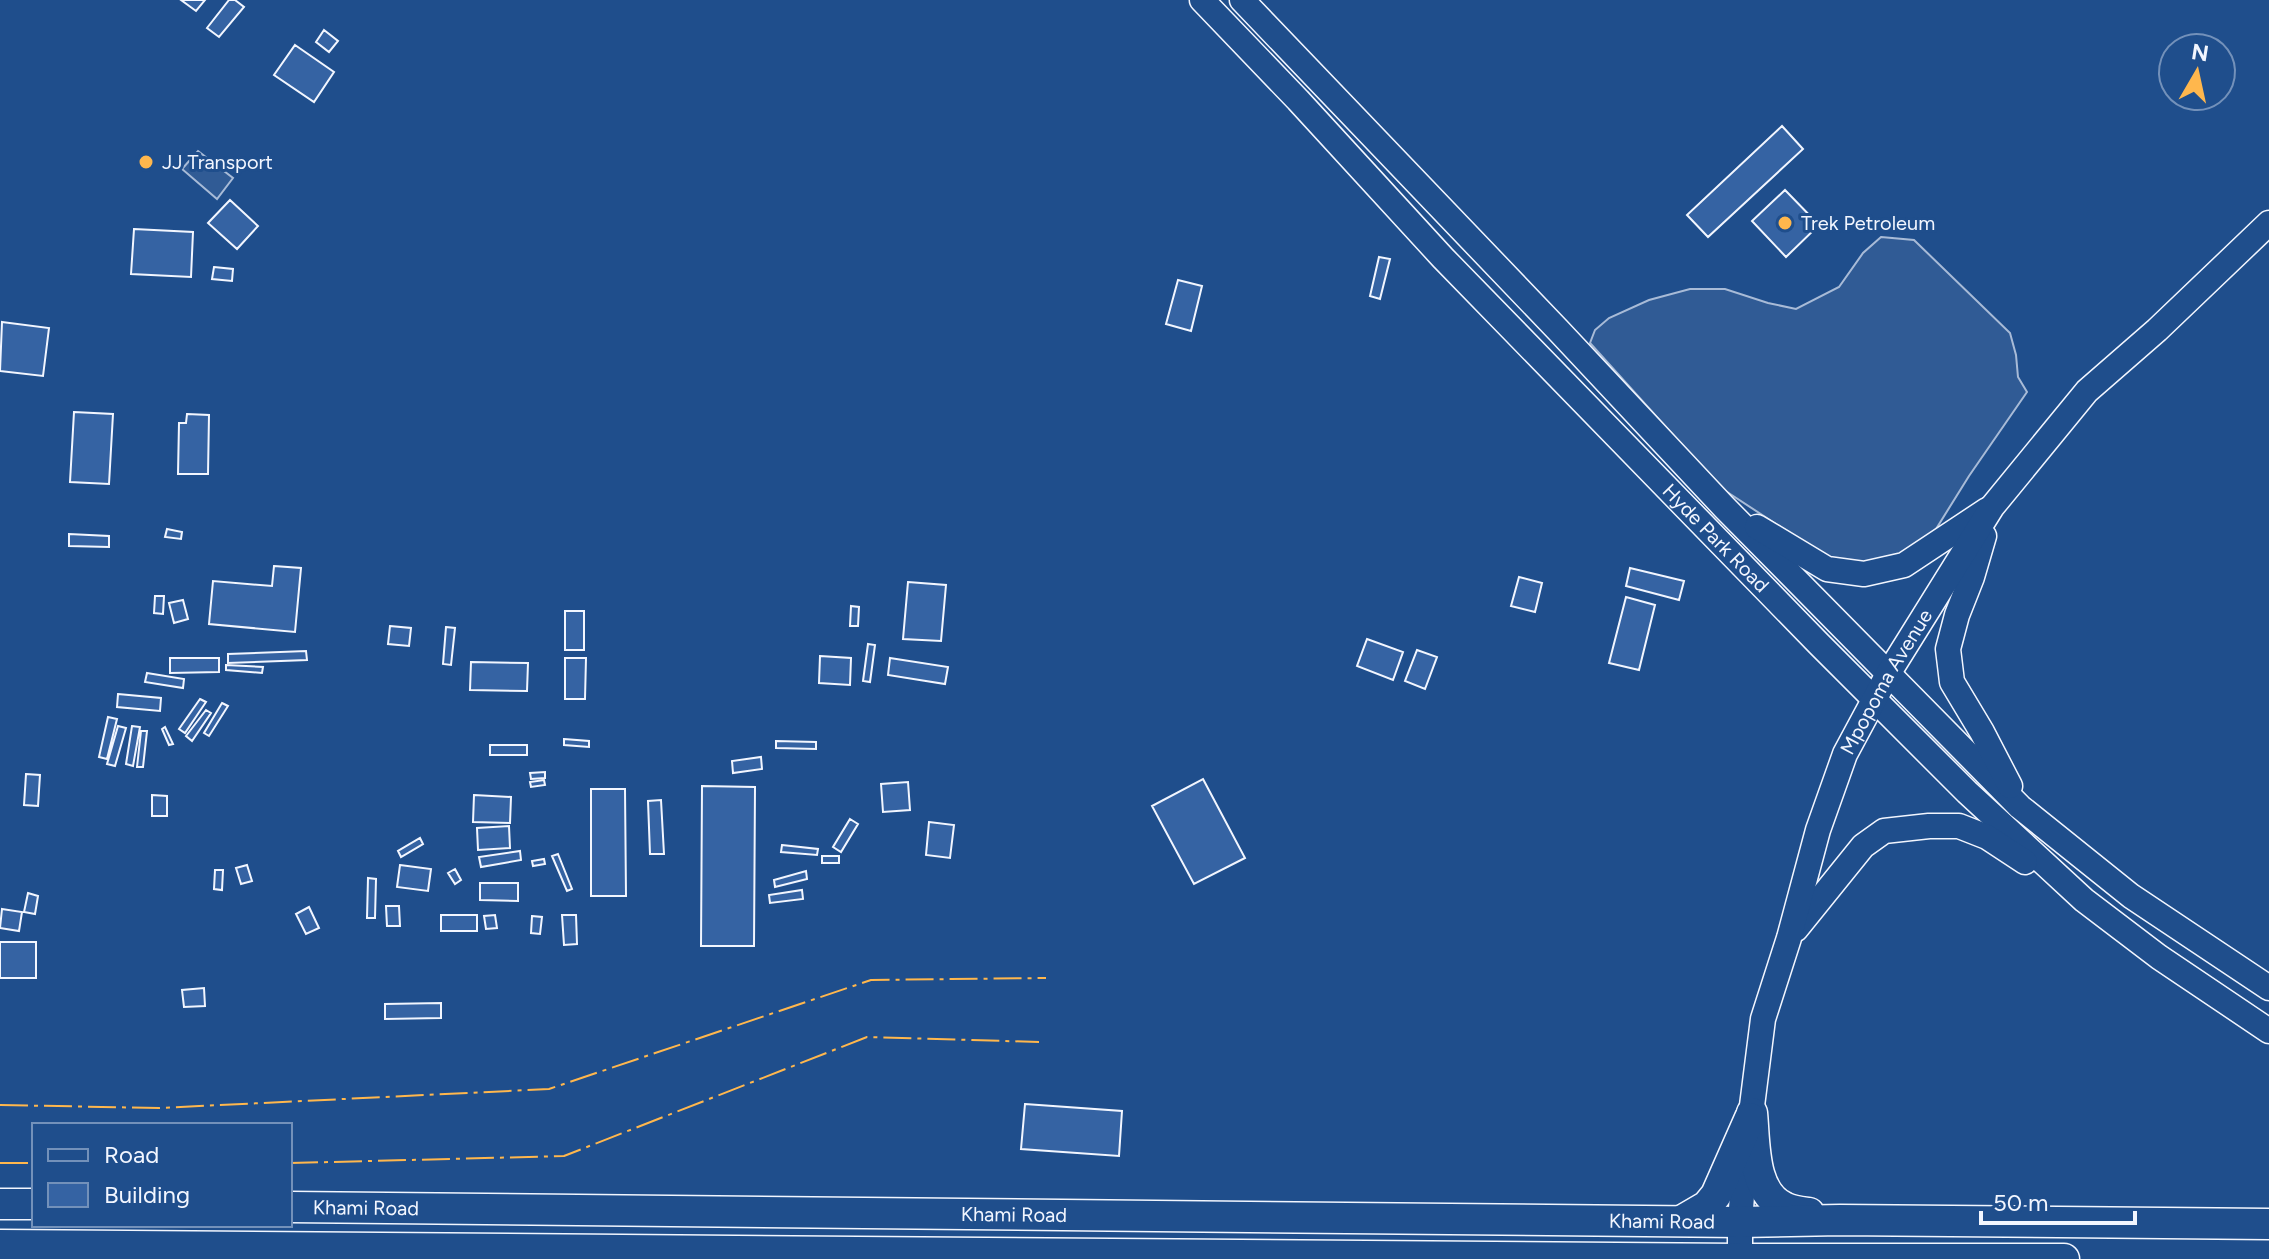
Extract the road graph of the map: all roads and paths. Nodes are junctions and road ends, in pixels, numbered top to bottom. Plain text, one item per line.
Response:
1 (1202, 0) edge
2 (1242, 0) edge
3 (2269, 223) edge
4 (1724, 507) junction
5 (1992, 507) junction
6 (1888, 674) junction
7 (1874, 701) junction
8 (2020, 807) junction
9 (2084, 900) junction
10 (1789, 938) junction
11 (2269, 988) edge
12 (2269, 1031) edge
13 (1752, 1113) junction
14 (0, 1204) edge
15 (32, 1204) edge
16 (292, 1207) edge
17 (1683, 1220) junction
18 (1840, 1220) junction
19 (1740, 1222) junction
20 (2269, 1224) edge
21 (0, 1245) edge
22 (1740, 1259) edge
23 (2064, 1259) edge

1 - 7 street, Hyde Park Road
2 - 4 street, Hyde Park Road
3 - 5 street, Mpopoma Avenue
4 - 5 street
4 - 6 street, Hyde Park Road
5 - 6 street, Mpopoma Avenue
5 - 8 street
6 - 7 street, Mpopoma Avenue
6 - 8 street, Hyde Park Road
7 - 9 street, Hyde Park Road
7 - 10 street, Mpopoma Avenue
8 - 11 street, Hyde Park Road
9 - 10 street
9 - 12 street, Hyde Park Road
10 - 13 street, Mpopoma Avenue
13 - 17 main road
13 - 18 main road
13 - 19 street, Mpopoma Avenue
14 - 15 main road
16 - 17 main road, Khami Road
17 - 19 main road, Khami Road
18 - 19 main road, Khami Road
18 - 20 main road
19 - 22 street, Mpopoma Avenue
21 - 22 main road, Khami Road
22 - 23 main road, Khami Road

